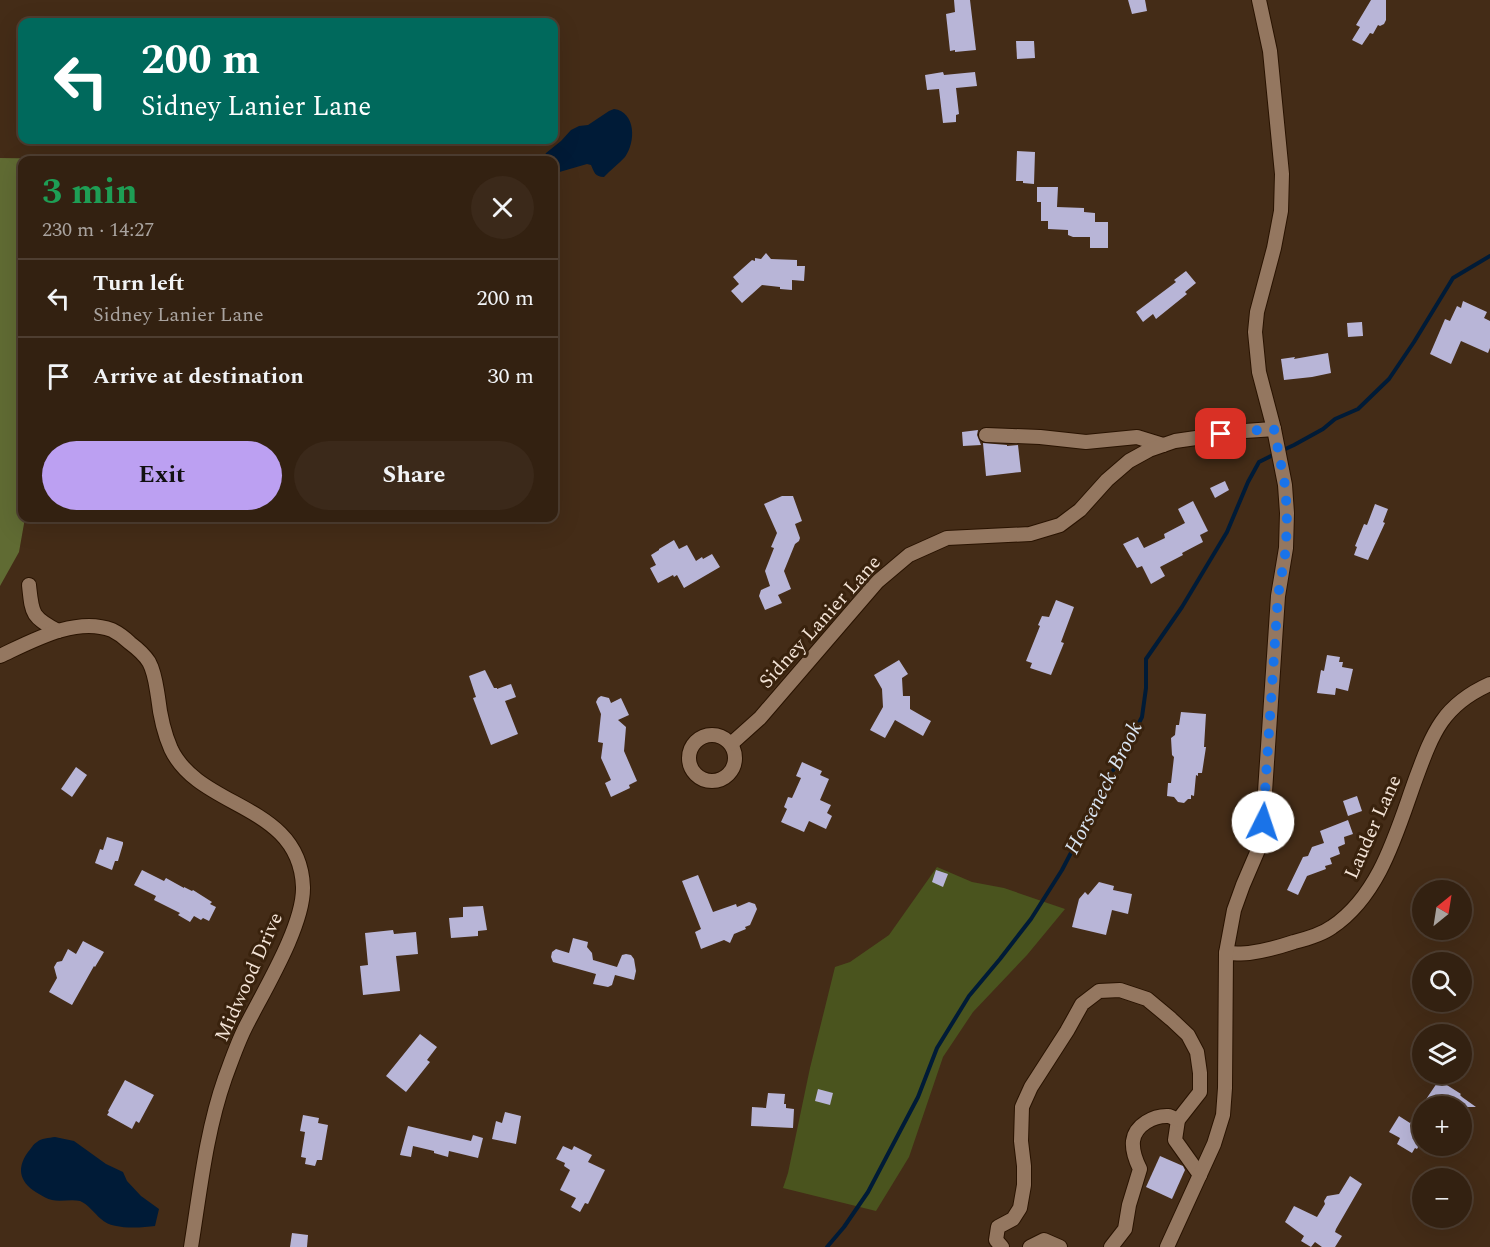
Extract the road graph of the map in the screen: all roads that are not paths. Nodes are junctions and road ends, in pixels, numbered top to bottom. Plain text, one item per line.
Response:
1 (1259, 0) edge
2 (986, 435) dead end
3 (1275, 435) junction
4 (1163, 445) junction
5 (29, 585) dead end
6 (58, 631) junction
7 (0, 656) edge
8 (1490, 684) edge
9 (731, 744) dead end
10 (1226, 953) junction
11 (1178, 1120) junction
12 (1200, 1175) junction
13 (191, 1247) edge
14 (1002, 1247) edge
15 (1030, 1247) edge
16 (1060, 1247) edge
17 (1111, 1247) edge
18 (1167, 1247) edge

1 - 3 street
2 - 4 street
3 - 4 street, Sidney Lanier Lane
3 - 10 street
4 - 9 street, Sidney Lanier Lane
5 - 6 street
6 - 7 street, Midwood Drive
6 - 13 street, Midwood Drive
8 - 10 street, Lauder Lane
10 - 12 street
11 - 12 street
11 - 14 street
11 - 17 street
12 - 18 street
15 - 16 street

